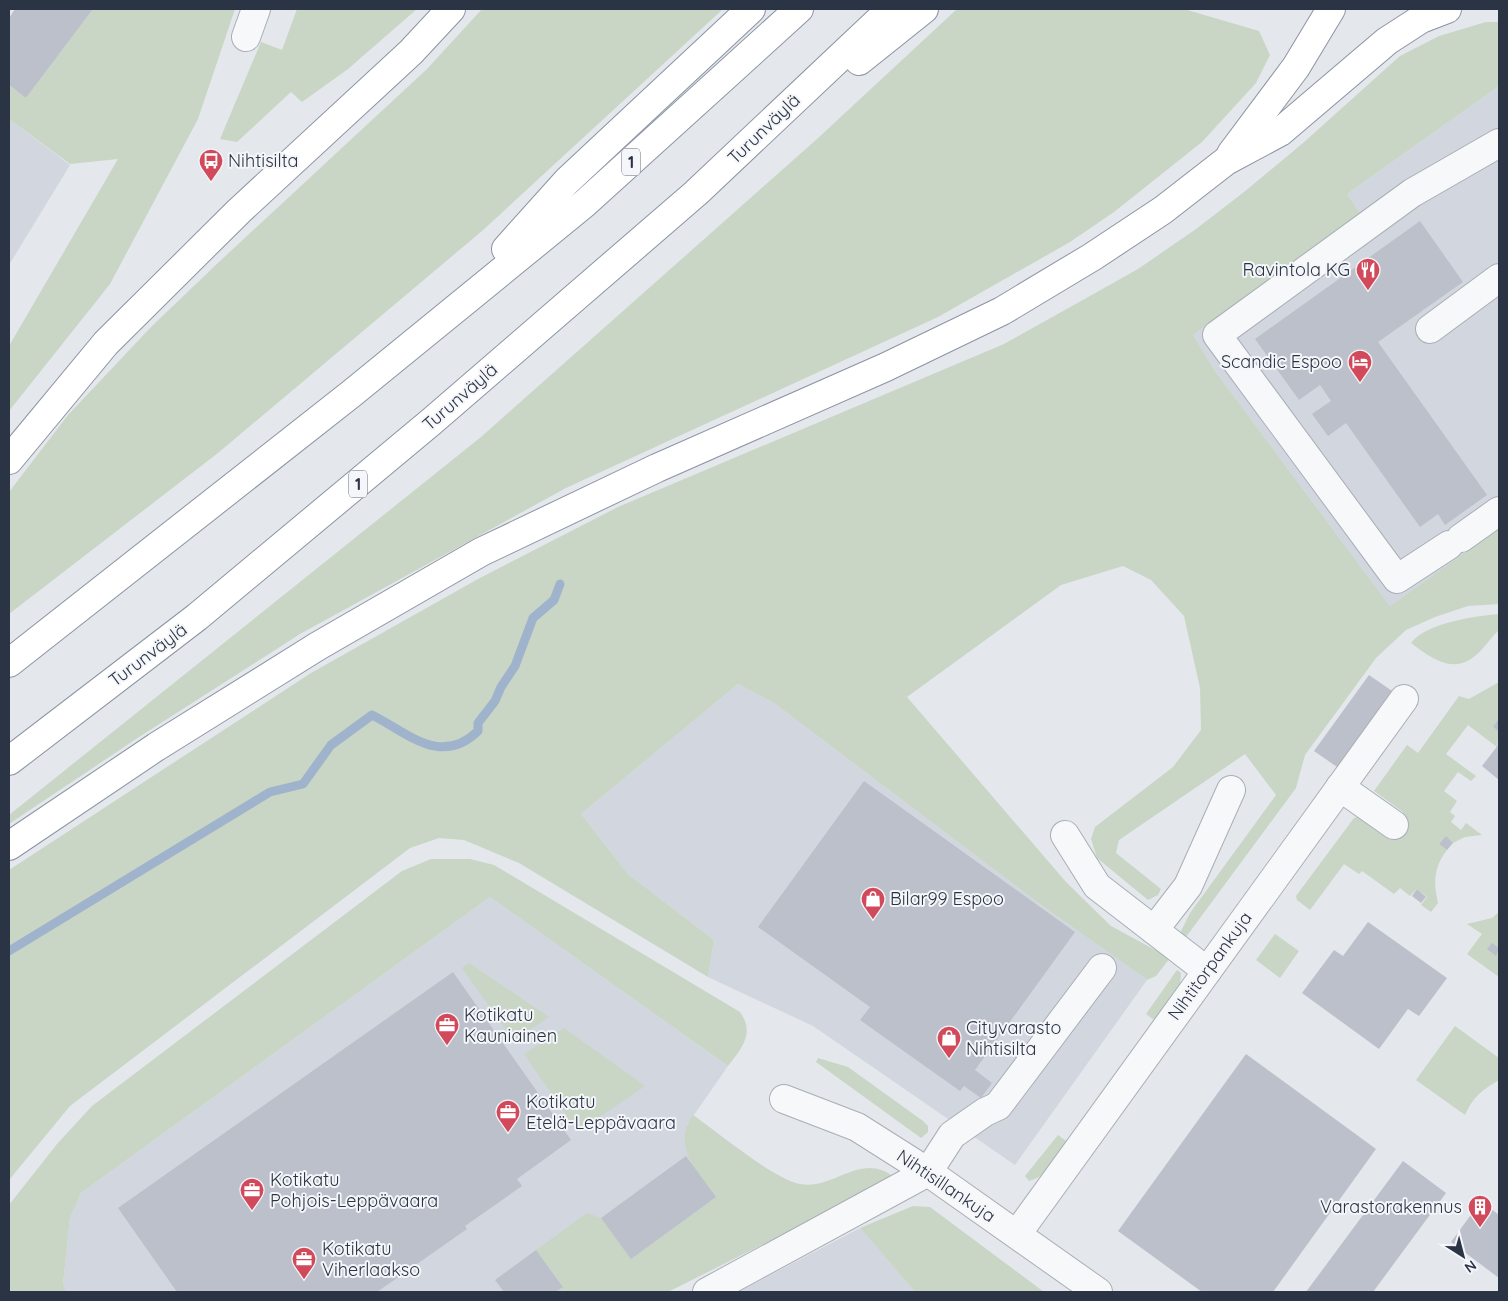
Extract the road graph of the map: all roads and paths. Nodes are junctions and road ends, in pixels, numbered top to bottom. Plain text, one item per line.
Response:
1 (256, 9) edge
2 (451, 9) edge
3 (751, 9) edge
4 (799, 9) edge
5 (890, 9) edge
6 (924, 9) edge
7 (1331, 9) edge
8 (1447, 9) edge
9 (246, 37) dead end
10 (1499, 143) edge
11 (1226, 161) junction
12 (696, 193) junction
13 (1499, 278) edge
14 (455, 307) junction
15 (1430, 329) dead end
16 (9, 460) edge
17 (1499, 511) edge
18 (9, 663) edge
19 (1404, 699) dead end
20 (9, 761) edge
21 (1340, 787) junction
22 (1231, 790) dead end
23 (1394, 825) dead end
24 (1065, 835) dead end
25 (9, 846) edge
26 (1154, 930) junction
27 (1102, 968) dead end
28 (1207, 972) junction
29 (784, 1099) dead end
30 (928, 1172) junction
31 (1017, 1234) junction
32 (707, 1292) edge
33 (1098, 1292) edge

1 - 9 street
2 - 16 highway
3 - 14 highway
4 - 14 highway, 1
5 - 12 highway, Turunväylä / 1
6 - 12 highway
7 - 11 highway
8 - 11 highway
10 - 17 street
11 - 25 highway
12 - 20 highway, Turunväylä / 1
13 - 15 street
14 - 18 highway, 1
19 - 21 street, Nihtitorpankuja
21 - 23 street
21 - 28 street, Nihtitorpankuja
22 - 26 street
24 - 26 street
26 - 28 street
27 - 30 street
28 - 31 street, Nihtitorpankuja
29 - 30 street, Nihtisillankuja
30 - 31 street, Nihtisillankuja
30 - 32 street
31 - 33 street, Nihtisillankuja

